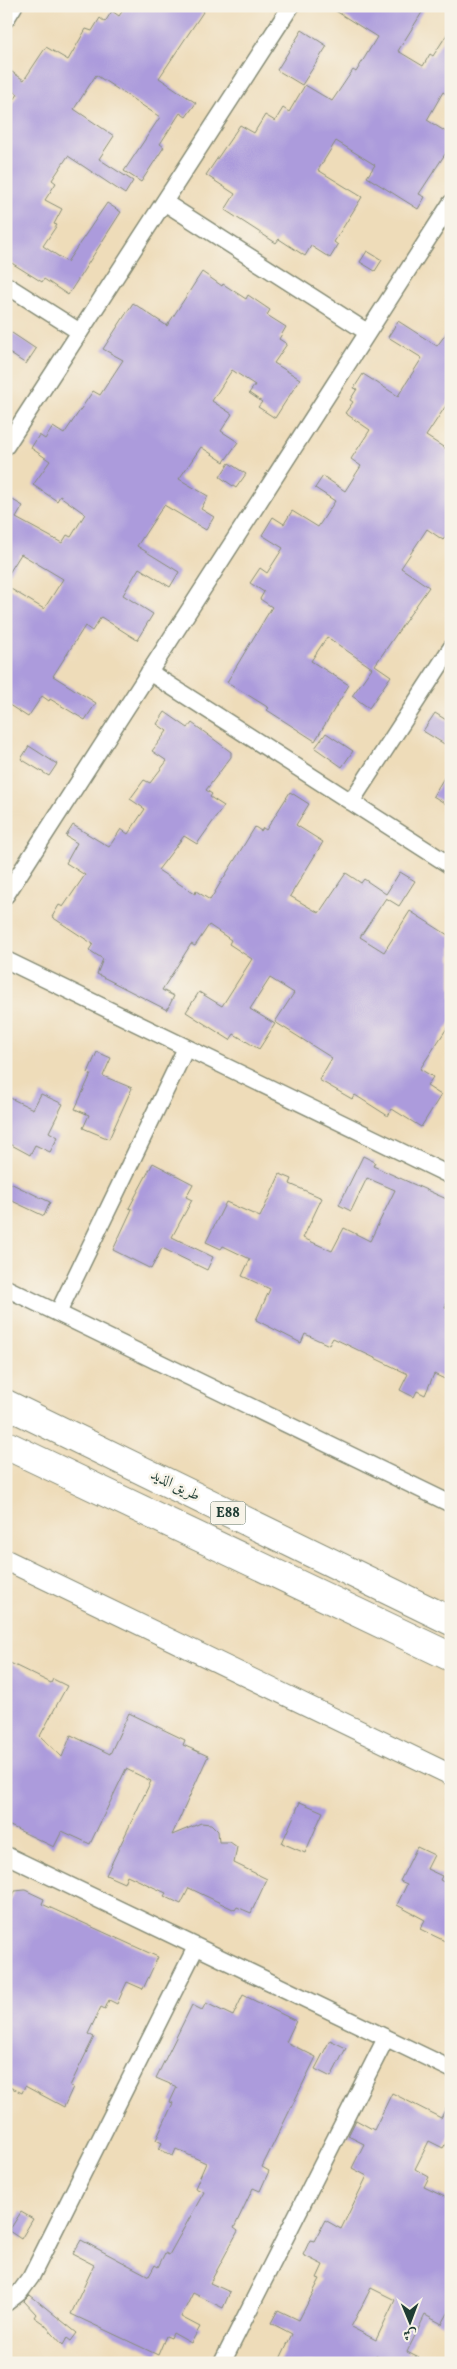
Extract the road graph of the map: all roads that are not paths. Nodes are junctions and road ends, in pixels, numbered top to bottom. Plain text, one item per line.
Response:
1 (14, 6) edge
2 (291, 6) edge
3 (6, 19) edge
4 (164, 202) junction
5 (451, 204) edge
6 (6, 285) edge
7 (80, 332) junction
8 (367, 332) junction
9 (6, 446) edge
10 (451, 648) edge
11 (149, 672) junction
12 (351, 802) junction
13 (451, 866) edge
14 (6, 895) edge
15 (6, 960) edge
16 (186, 1048) junction
17 (451, 1176) edge
18 (6, 1288) edge
19 (58, 1313) junction
20 (6, 1404) edge
21 (6, 1445) edge
22 (451, 1504) edge
23 (6, 1560) edge
24 (451, 1621) edge
25 (451, 1657) edge
26 (451, 1775) edge
27 (8, 1860) edge
28 (196, 1947) junction
29 (386, 2038) junction
30 (451, 2069) edge
31 (6, 2303) edge
32 (222, 2363) edge

1 - 3 street
2 - 4 street
4 - 7 street
4 - 8 street
5 - 8 street
6 - 7 street
7 - 9 street
8 - 11 street
10 - 12 street
11 - 12 street
11 - 14 street
12 - 13 street
15 - 16 street
16 - 17 street
16 - 19 street
18 - 19 street
19 - 22 street
20 - 24 highway, طريق الذيد / E88
21 - 25 highway, E88
23 - 26 street
27 - 28 street
28 - 29 street
28 - 31 street
29 - 30 street
29 - 32 street

